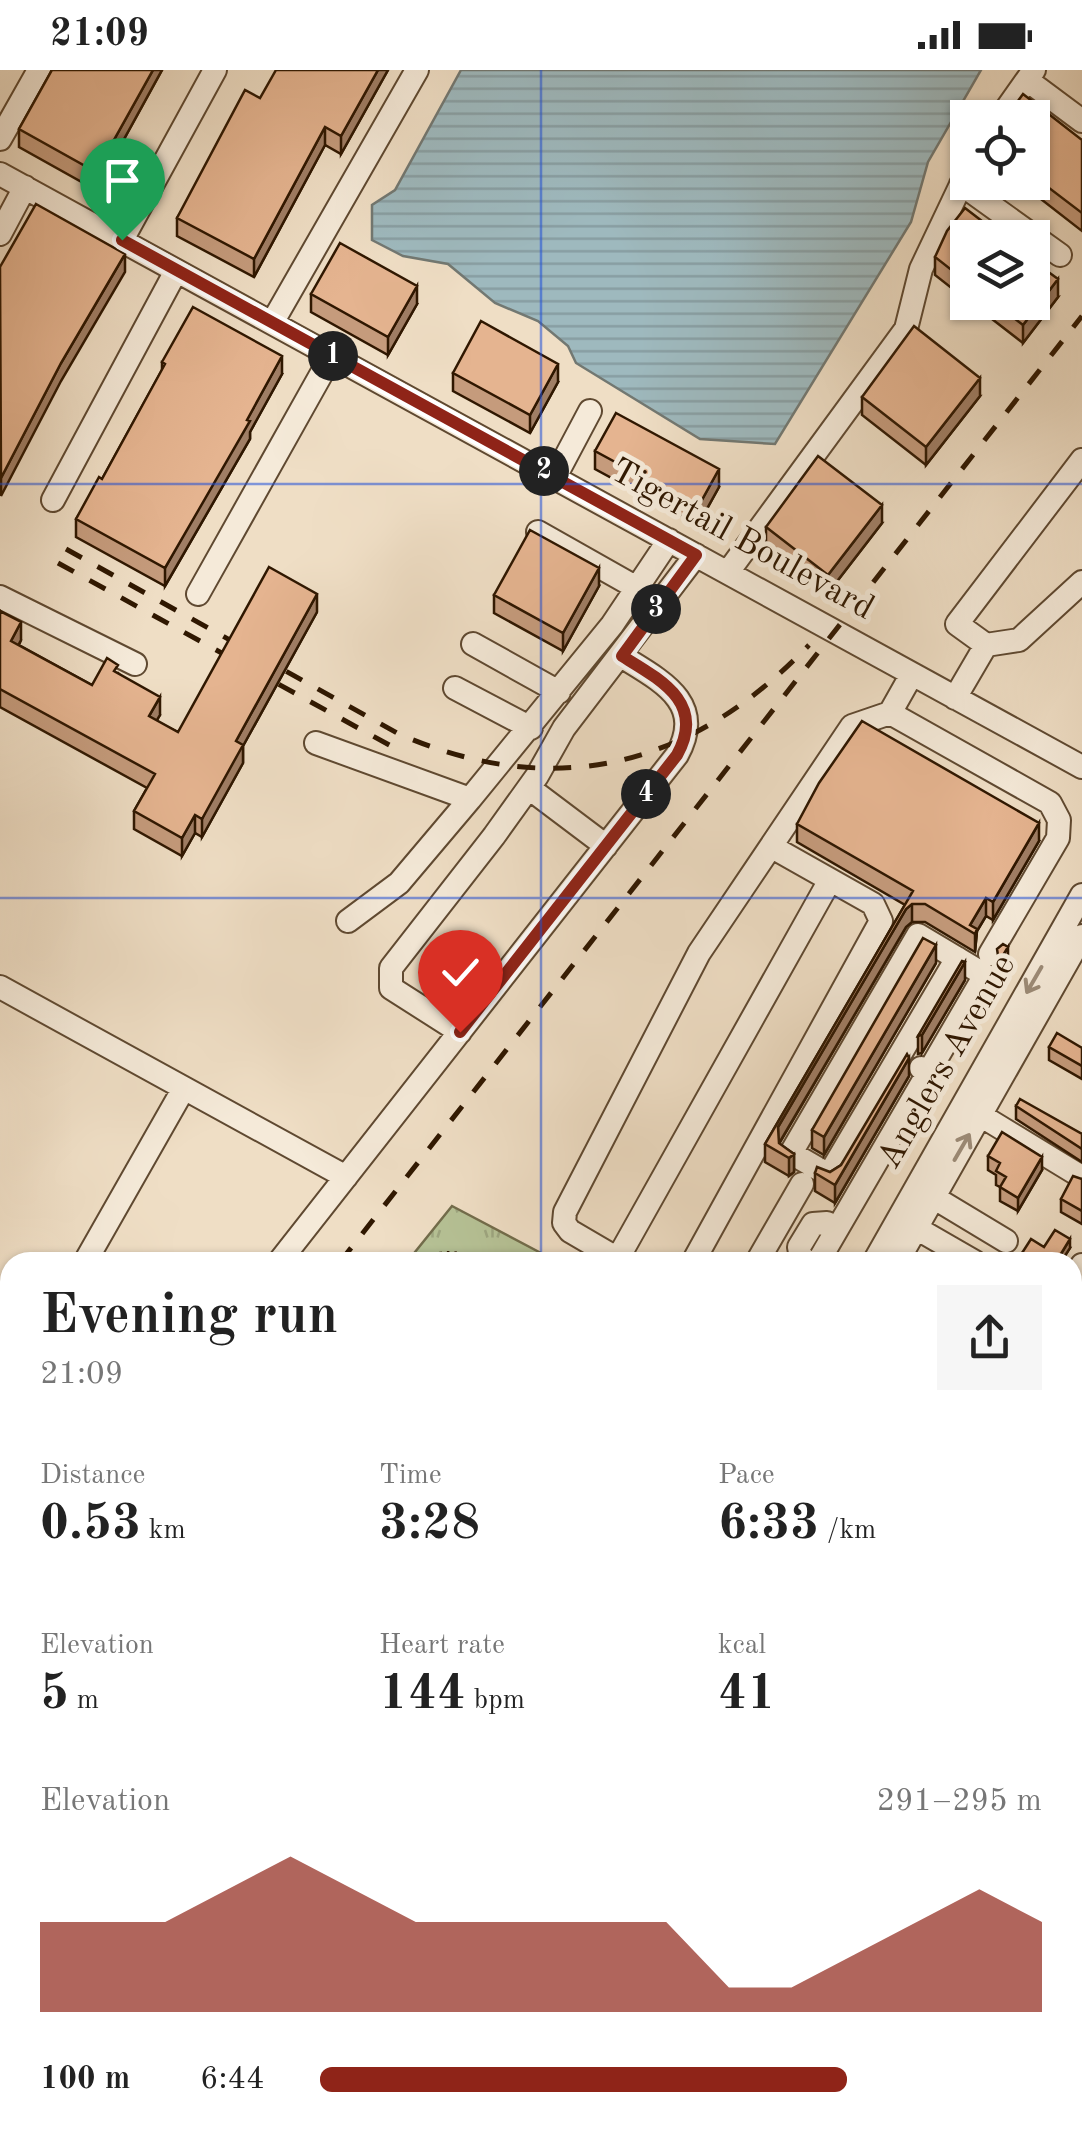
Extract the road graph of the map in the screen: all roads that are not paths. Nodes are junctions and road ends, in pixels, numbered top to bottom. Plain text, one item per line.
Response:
1 (39, 70) edge
2 (215, 70) edge
3 (417, 70) edge
4 (1031, 75) edge
5 (1013, 100) edge
6 (1082, 121) edge
7 (0, 139) edge
8 (0, 174) edge
9 (26, 187) junction
10 (953, 200) edge
11 (992, 200) edge
12 (0, 234) edge
13 (122, 240) junction
14 (1060, 255) dead end
15 (176, 271) junction
16 (272, 323) junction
17 (332, 355) junction
18 (590, 412) dead end
19 (1082, 460) edge
20 (555, 477) junction
21 (53, 500) dead end
22 (538, 532) edge
23 (669, 540) junction
24 (696, 555) junction
25 (728, 572) junction
26 (1082, 582) edge
27 (637, 588) junction
28 (198, 594) dead end
29 (0, 597) edge
30 (473, 644) dead end
31 (986, 645) junction
32 (622, 656) junction
33 (136, 664) dead end
34 (912, 674) junction
35 (455, 688) dead end
36 (559, 692) junction
37 (955, 698) junction
38 (890, 712) junction
39 (531, 728) junction
40 (316, 743) dead end
41 (1082, 767) edge
42 (528, 788) junction
43 (470, 799) junction
44 (606, 846) junction
45 (772, 847) junction
46 (830, 880) junction
47 (1082, 895) edge
48 (348, 921) dead end
49 (1082, 936) edge
50 (990, 954) dead end
51 (957, 958) junction
52 (0, 987) edge
53 (460, 1032) junction
54 (184, 1088) junction
55 (980, 1115) junction
56 (346, 1176) junction
57 (1082, 1177) edge
58 (802, 1184) dead end
59 (933, 1197) junction
60 (916, 1228) junction
61 (837, 1229) junction
62 (1006, 1241) dead end
63 (91, 1252) edge
64 (287, 1252) edge
65 (606, 1252) edge
66 (624, 1252) edge
67 (698, 1252) edge
68 (762, 1252) edge
69 (799, 1252) edge
70 (824, 1252) edge
71 (880, 1252) edge
72 (903, 1252) edge
73 (958, 1252) edge

1 - 7 street
2 - 13 street
3 - 16 street
4 - 5 street
4 - 6 street
8 - 9 street, Tigertail Boulevard
9 - 12 street
9 - 13 street, Tigertail Boulevard
10 - 25 street
11 - 14 street
13 - 15 street, Tigertail Boulevard
15 - 16 street, Tigertail Boulevard
15 - 21 street
16 - 17 street, Tigertail Boulevard
17 - 20 street, Tigertail Boulevard
17 - 28 street
18 - 20 street
19 - 31 street
20 - 23 street, Tigertail Boulevard
22 - 27 street
23 - 24 street, Tigertail Boulevard
23 - 27 street
24 - 25 street, Tigertail Boulevard
24 - 32 street
25 - 34 street, Tigertail Boulevard
26 - 31 street
27 - 36 street
29 - 33 street
30 - 36 street
31 - 37 street
32 - 42 street
32 - 44 street
34 - 37 street, Tigertail Boulevard
34 - 38 street
35 - 39 street
36 - 39 street
37 - 41 street, Tigertail Boulevard
38 - 45 street
38 - 50 street
39 - 43 street
40 - 43 street
42 - 44 street
42 - 53 street
43 - 48 street
44 - 53 street
45 - 46 street
45 - 65 street
46 - 66 street
46 - 67 street
47 -> 71 street, Anglers Avenue
49 - 55 street, Anglers Avenue
51 - 51 street
51 - 61 street
52 - 54 street
53 - 56 street
54 - 56 street
54 - 63 street
55 - 57 street
59 -> 55 street, Anglers Avenue
56 - 64 street
58 - 68 street
59 - 60 street, Anglers Avenue
59 - 62 street
60 - 72 street, Anglers Avenue
60 - 73 street
61 - 69 street
61 - 70 street

